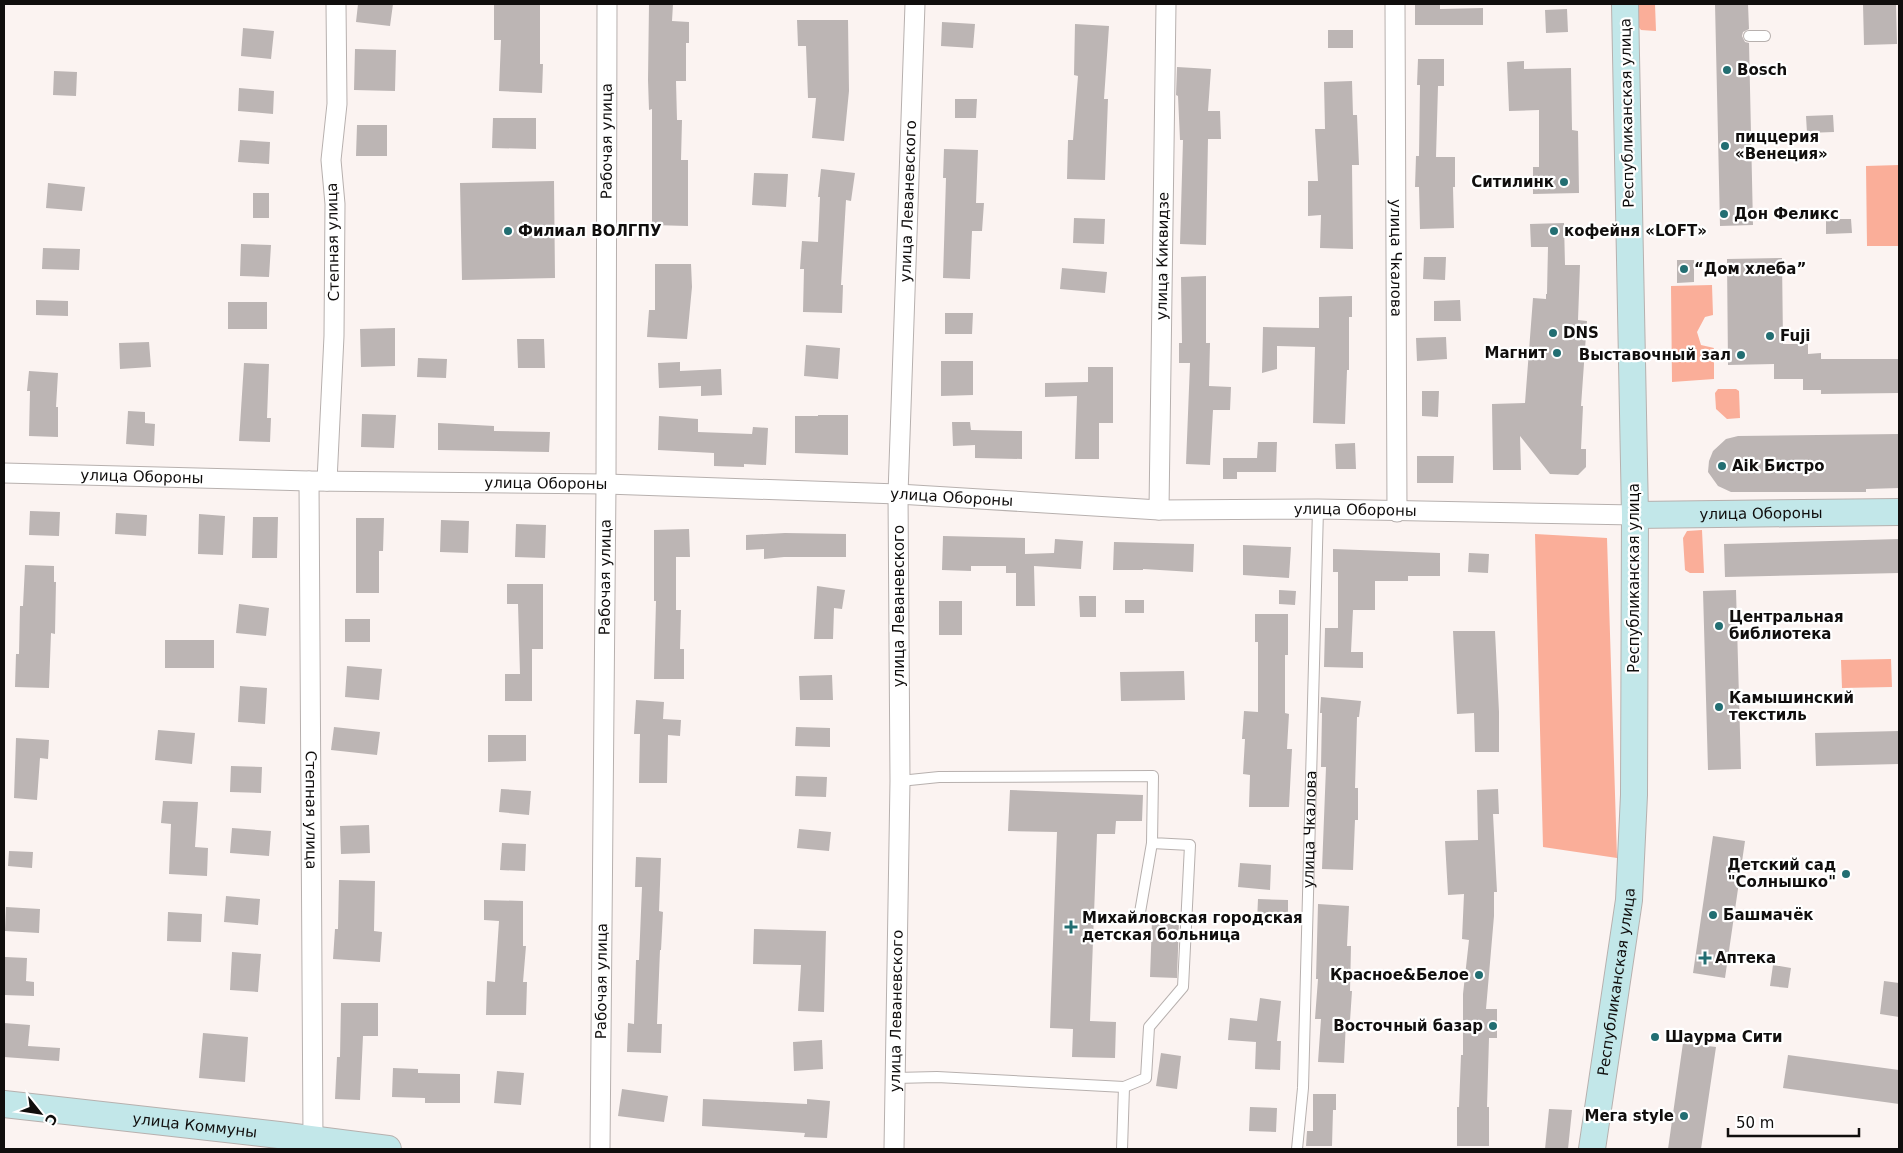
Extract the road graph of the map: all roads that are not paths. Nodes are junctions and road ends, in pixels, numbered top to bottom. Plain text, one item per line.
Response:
1 (336, 4) edge
2 (607, 4) edge
3 (915, 4) edge
4 (1166, 4) edge
5 (1395, 4) edge
6 (1625, 4) edge
7 (1749, 36) dead end
8 (1765, 36) dead end
9 (4, 473) edge
10 (318, 481) junction
11 (606, 484) junction
12 (898, 494) junction
13 (1318, 509) junction
14 (1159, 510) junction
15 (1397, 512) junction
16 (1899, 512) edge
17 (1635, 515) junction
18 (900, 781) junction
19 (1152, 843) junction
20 (1139, 918) dead end
21 (895, 1078) junction
22 (1124, 1087) junction
23 (4, 1104) edge
24 (313, 1139) junction
25 (277, 1142) edge
26 (388, 1149) edge
27 (600, 1149) edge
28 (894, 1149) edge
29 (1122, 1149) edge
30 (1298, 1149) edge
31 (1592, 1149) edge

1 - 10 street, Степная улица
2 - 11 street, Рабочая улица
3 - 12 street, улица Леваневского
4 - 14 street, улица Киквидзе
5 - 15 street, улица Чкалова
6 - 17 street, Республиканская улица
7 - 8 lane
9 - 10 street, улица Обороны
10 - 11 street, улица Обороны
10 - 24 street, Степная улица
11 - 12 street, улица Обороны
11 - 27 street, Рабочая улица
12 - 14 street, улица Обороны
12 - 18 street, улица Леваневского
13 - 14 street, улица Обороны
13 - 15 street, улица Обороны
13 - 30 lane, улица Чкалова
15 - 17 street, улица Обороны
16 - 17 street, улица Обороны
17 - 31 street, Республиканская улица
18 - 19 lane
18 - 21 street, улица Леваневского
19 - 20 lane
19 - 22 lane
21 - 22 lane
21 - 28 street, улица Леваневского
22 - 29 lane
23 - 25 street, улица Коммуны
24 - 25 street, улица Коммуны
24 - 26 street, улица Коммуны

